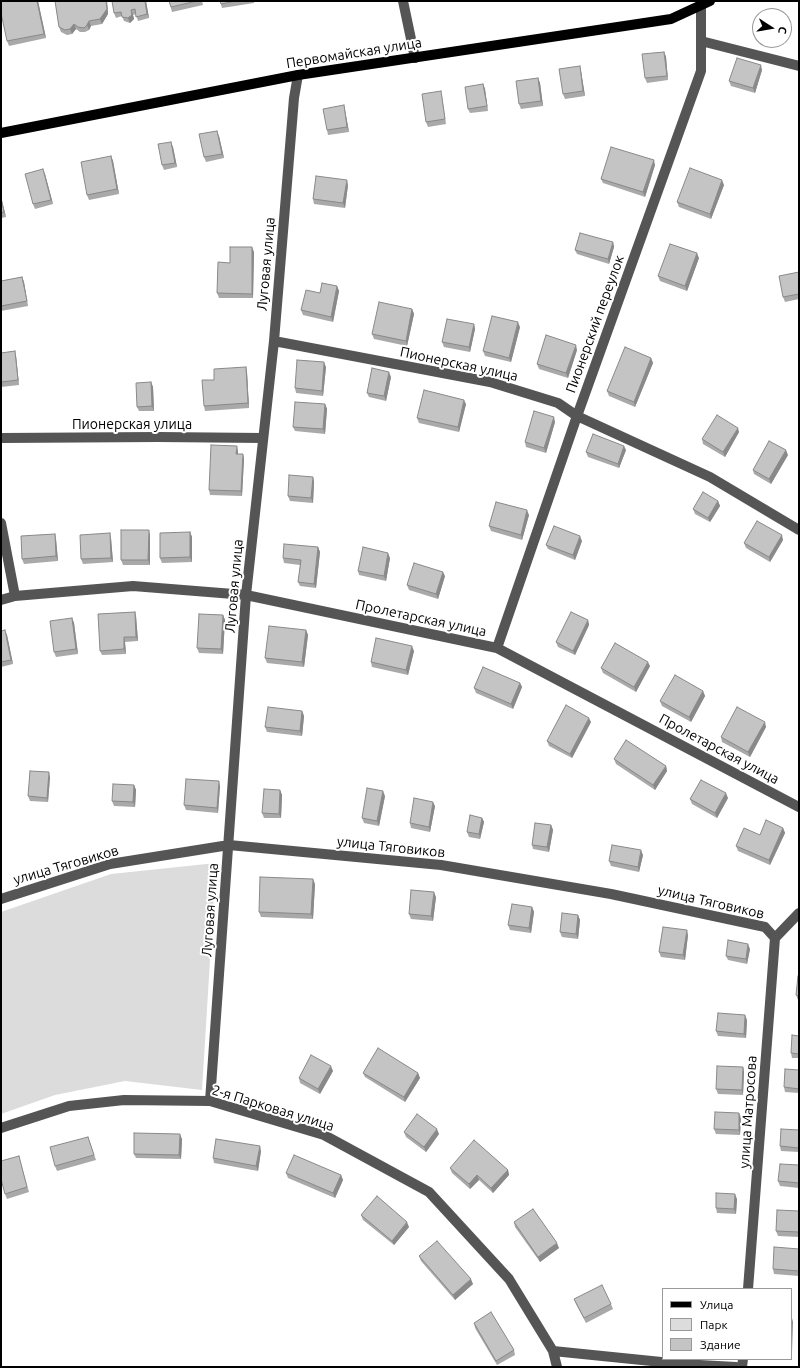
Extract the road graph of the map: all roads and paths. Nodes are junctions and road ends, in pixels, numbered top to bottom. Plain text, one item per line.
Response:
1 (403, 1) edge
2 (710, 1) edge
3 (700, 6) junction
4 (701, 41) junction
5 (415, 58) junction
6 (799, 66) edge
7 (298, 75) junction
8 (1, 133) edge
9 (274, 340) junction
10 (577, 416) junction
11 (1, 438) edge
12 (263, 438) junction
13 (1, 523) edge
14 (799, 530) edge
15 (246, 595) junction
16 (15, 596) junction
17 (1, 600) edge
18 (497, 648) junction
19 (799, 807) edge
20 (229, 845) junction
21 (1, 899) edge
22 (799, 913) edge
23 (775, 938) junction
24 (210, 1101) junction
25 (1, 1128) edge
26 (748, 1288) edge
27 (553, 1351) junction
28 (557, 1367) edge
29 (736, 1367) edge

1 - 5 street
2 - 3 main road, Первомайская улица
3 - 4 street, Пионерский переулок
3 - 5 main road, Первомайская улица
4 - 6 street
4 - 10 street, Пионерский переулок
5 - 7 main road, Первомайская улица
7 - 8 main road, Первомайская улица
7 - 9 street, Луговая улица
9 - 10 street, Пионерская улица
9 - 12 street, Луговая улица
10 - 14 street, Пионерская улица
10 - 18 street, Пионерский переулок
11 - 12 street, Пионерская улица
12 - 15 street, Луговая улица
13 - 16 street
15 - 16 street, Пролетарская улица
15 - 18 street, Пролетарская улица
15 - 20 street, Луговая улица
16 - 17 street, Пролетарская улица
18 - 19 street, Пролетарская улица
20 - 21 street, улица Тяговиков
20 - 23 street, улица Тяговиков
20 - 24 street, Луговая улица
22 - 23 street
23 - 26 street, улица Матросова
24 - 25 street, 2-я Парковая улица
24 - 27 street, 2-я Парковая улица
27 - 28 street, 2-я Парковая улица
27 - 29 street

